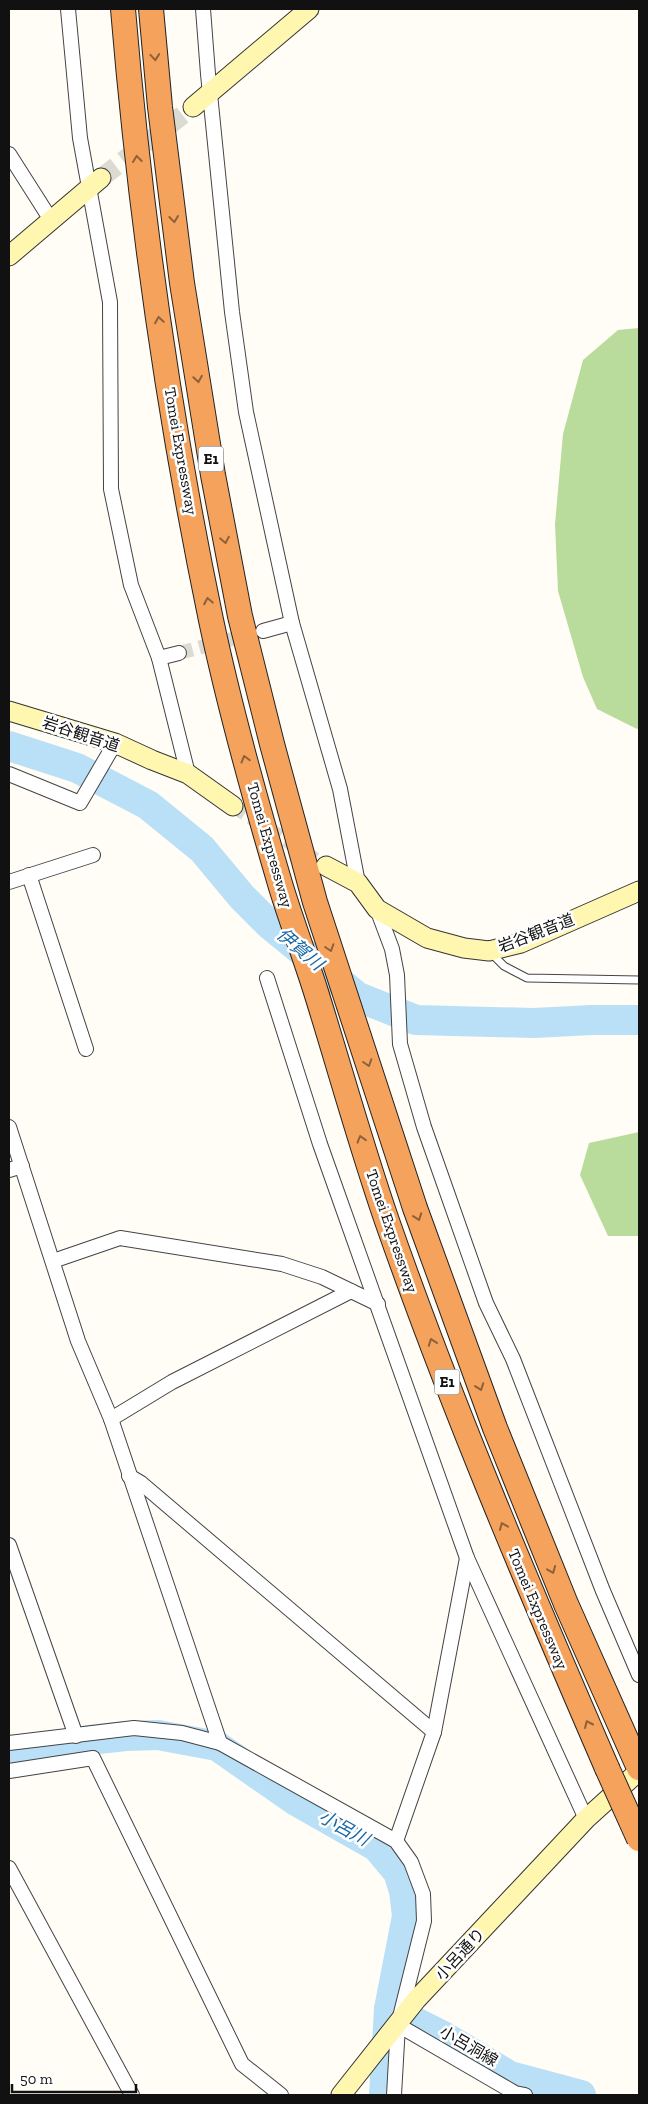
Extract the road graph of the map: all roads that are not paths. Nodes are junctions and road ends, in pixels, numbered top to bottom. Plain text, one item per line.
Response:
1 (68, 9) edge
2 (123, 9) edge
3 (151, 9) edge
4 (203, 9) edge
5 (309, 9) edge
6 (210, 92) junction
7 (193, 107) tunnel mouth
8 (9, 154) edge
9 (95, 182) junction
10 (51, 220) junction
11 (9, 256) edge
12 (292, 622) junction
13 (262, 631) tunnel mouth
14 (179, 653) tunnel mouth
15 (159, 658) junction
16 (9, 711) edge
17 (115, 743) junction
18 (9, 774) edge
19 (188, 774) junction
20 (233, 806) tunnel mouth
21 (93, 854) dead end
22 (326, 866) tunnel mouth
23 (29, 875) junction
24 (9, 882) edge
25 (358, 883) junction
26 (639, 891) edge
27 (377, 910) junction
28 (489, 951) junction
29 (267, 978) dead end
30 (639, 980) edge
31 (86, 1049) dead end
32 (9, 1127) edge
33 (15, 1168) edge
34 (53, 1261) junction
35 (351, 1291) junction
36 (378, 1304) junction
37 (111, 1419) junction
38 (129, 1476) junction
39 (9, 1544) edge
40 (468, 1558) junction
41 (639, 1675) edge
42 (434, 1732) junction
43 (76, 1736) junction
44 (9, 1743) edge
45 (220, 1743) junction
46 (637, 1764) edge
47 (9, 1771) edge
48 (586, 1819) junction
49 (639, 1839) edge
50 (396, 1841) junction
51 (9, 1868) edge
52 (398, 2025) junction
53 (132, 2095) edge
54 (281, 2095) edge
55 (340, 2095) edge
56 (394, 2095) edge
57 (525, 2095) edge

1 - 9 street
49 -> 2 highway, Tomei Expressway / E1, bridge
3 -> 46 highway, Tomei Expressway / E1
4 - 6 street
5 - 6 street
6 - 7 street
6 - 12 street
8 - 10 street
9 - 10 street
9 - 15 street
10 - 11 street
12 - 13 street
12 - 25 street
14 - 15 street
15 - 19 street
16 - 17 street, 岩谷観音道
17 - 18 street
17 - 19 street, 岩谷観音道
19 - 20 street, 岩谷観音道
21 - 23 street
22 - 25 street
23 - 24 street
23 - 31 street
25 - 27 street
26 - 28 street, 岩谷観音道
27 - 28 street, 岩谷観音道
27 - 41 street
28 - 30 lane
29 - 36 street
32 - 33 street
33 - 34 street
34 - 35 street
34 - 37 street
35 - 36 street
35 - 37 street
36 - 40 street
37 - 38 street
38 - 42 street
38 - 45 street
39 - 43 street
40 - 42 street
40 - 48 street
42 - 50 street
43 - 44 street
43 - 45 street
45 - 50 street
46 - 48 street, 小呂通り
47 - 54 street
48 - 52 street, 小呂通り
50 - 52 street
51 - 53 street
52 - 55 street, 小呂通り
52 - 56 street
52 - 57 street, 小呂洞線

